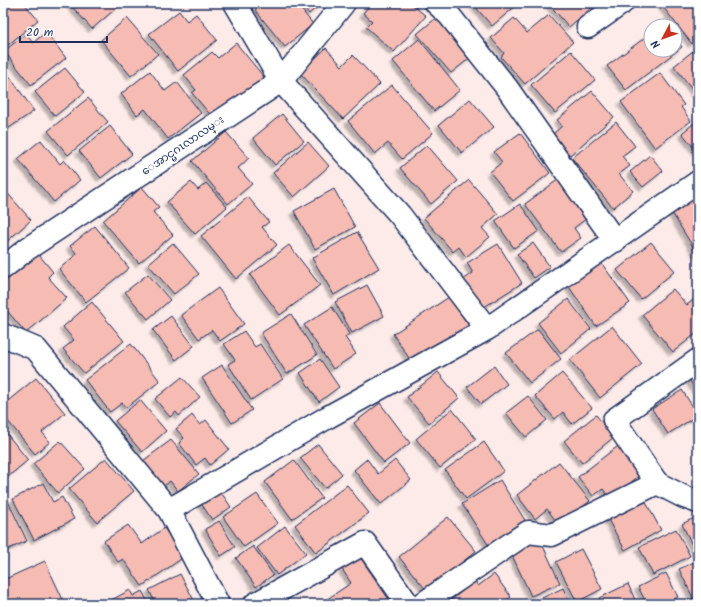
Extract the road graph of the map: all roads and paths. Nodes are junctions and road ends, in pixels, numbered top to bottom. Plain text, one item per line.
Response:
1 (235, 3) edge
2 (344, 3) edge
3 (436, 3) edge
4 (622, 3) edge
5 (588, 27) dead end
6 (281, 80) junction
7 (698, 182) edge
8 (615, 241) junction
9 (3, 268) edge
10 (487, 329) junction
11 (3, 335) edge
12 (698, 360) edge
13 (658, 482) junction
14 (698, 502) edge
15 (169, 510) junction
16 (218, 604) edge
17 (256, 604) edge
18 (408, 604) edge
19 (422, 604) edge

1 - 6 street
2 - 6 street, ေအာင္မဂၤလာလမ္း
3 - 8 street
4 - 5 street
6 - 9 street, ေအာင္မဂၤလာလမ္း
6 - 10 street
7 - 8 street
8 - 10 street
10 - 15 street
11 - 15 street
12 - 13 street
13 - 14 street
13 - 19 street
15 - 16 street
17 - 18 street

